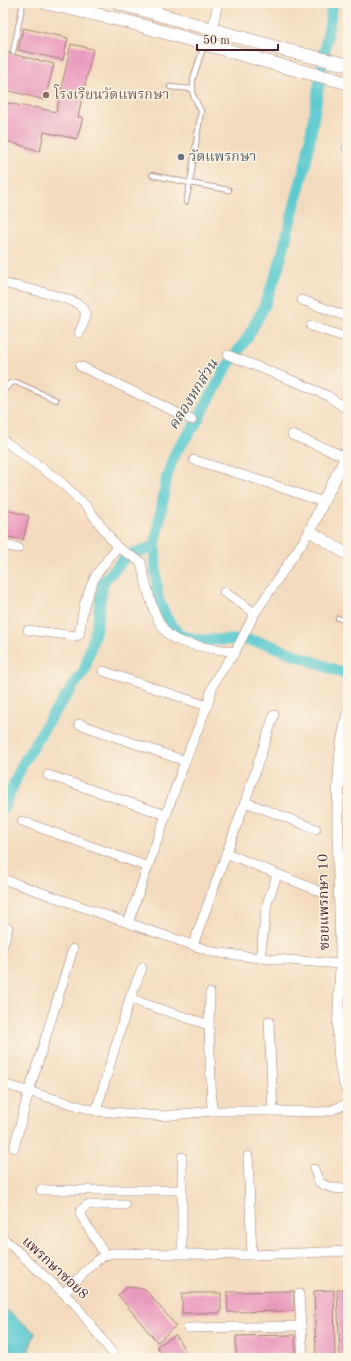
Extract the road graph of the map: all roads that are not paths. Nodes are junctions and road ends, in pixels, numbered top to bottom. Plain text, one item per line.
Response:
1 (23, 3) edge
2 (46, 3) edge
3 (119, 3) edge
4 (218, 3) edge
5 (159, 9) edge
6 (212, 30) junction
7 (204, 43) junction
8 (13, 52) dead end
9 (344, 64) edge
10 (342, 82) edge
11 (170, 87) dead end
12 (192, 89) junction
13 (152, 175) dead end
14 (190, 183) junction
15 (229, 190) dead end
16 (186, 202) dead end
17 (3, 283) edge
18 (302, 300) dead end
19 (348, 317) edge
20 (311, 326) dead end
21 (79, 332) dead end
22 (348, 338) edge
23 (228, 355) dead end
24 (80, 366) dead end
25 (3, 392) edge
26 (56, 400) dead end
27 (348, 410) edge
28 (192, 420) dead end
29 (292, 434) dead end
30 (3, 440) edge
31 (347, 455) edge
32 (194, 460) dead end
33 (323, 502) junction
34 (310, 531) junction
35 (3, 545) edge
36 (18, 548) dead end
37 (120, 550) junction
38 (348, 555) edge
39 (224, 592) dead end
40 (255, 614) junction
41 (338, 618) dead end
42 (348, 622) edge
43 (28, 630) dead end
44 (236, 650) junction
45 (103, 671) dead end
46 (207, 706) junction
47 (348, 713) edge
48 (274, 715) dead end
49 (79, 724) dead end
50 (186, 761) junction
51 (48, 775) dead end
52 (245, 802) junction
53 (166, 815) junction
54 (22, 821) dead end
55 (316, 829) dead end
56 (226, 853) junction
57 (148, 867) junction
58 (278, 875) junction
59 (3, 879) edge
60 (321, 892) dead end
61 (128, 923) junction
62 (8, 928) dead end
63 (193, 945) junction
64 (3, 946) edge
65 (73, 949) dead end
66 (260, 958) junction
67 (344, 962) edge
68 (142, 968) dead end
69 (210, 993) dead end
70 (130, 998) junction
71 (269, 1021) dead end
72 (209, 1025) junction
73 (346, 1079) edge
74 (3, 1084) edge
75 (29, 1091) junction
76 (348, 1091) edge
77 (348, 1103) edge
78 (96, 1111) junction
79 (212, 1111) junction
80 (273, 1111) junction
81 (14, 1148) dead end
82 (248, 1156) dead end
83 (182, 1157) dead end
84 (314, 1169) dead end
85 (348, 1188) edge
86 (41, 1190) dead end
87 (181, 1190) junction
88 (125, 1205) dead end
89 (3, 1238) edge
90 (348, 1251) edge
91 (182, 1253) junction
92 (105, 1255) junction
93 (252, 1255) junction
94 (64, 1293) junction
95 (299, 1294) dead end
96 (301, 1326) junction
97 (188, 1328) dead end
98 (116, 1358) edge
99 (303, 1358) edge

1 - 8 lane
2 - 7 main road
3 - 5 main road
4 - 6 street
5 - 6 main road
6 - 9 main road
7 - 10 main road
7 - 12 lane
11 - 12 lane
12 - 14 lane
13 - 14 lane
14 - 15 lane
14 - 16 lane
17 - 21 street
18 - 19 street
20 - 22 street
23 - 27 street
24 - 28 street
25 - 26 lane
29 - 31 street
30 - 37 street
31 - 33 street
32 - 33 street
33 - 34 street
34 - 38 street
34 - 40 street
35 - 36 street
37 - 43 street
37 - 44 street
39 - 40 street
40 - 44 street
41 - 42 lane
44 - 46 street
45 - 46 street
46 - 50 street
47 - 67 street, ซอยแพรกษา 10
48 - 52 street
49 - 50 street
50 - 53 street
51 - 53 street
52 - 55 street
52 - 56 street
53 - 57 street
54 - 57 street
56 - 58 street
56 - 63 street
57 - 61 street
58 - 60 street
58 - 66 street
59 - 61 street
61 - 63 street
62 - 64 street
63 - 66 street
65 - 75 street
66 - 67 street
67 - 73 street, ซอยแพรกษา 10
68 - 70 street
69 - 72 street
70 - 72 street
70 - 78 street
71 - 80 street
72 - 79 street
73 - 76 street, ซอยแพรกษา 10
74 - 75 street
75 - 78 street
75 - 81 street
77 - 80 street
78 - 79 street
79 - 80 street
82 - 93 street
83 - 87 street
84 - 85 street
86 - 87 street
87 - 91 street
88 - 92 street
89 - 94 street, แพรกษาซอย8
90 - 93 street
91 - 92 street
91 - 93 street
92 - 94 street
94 - 98 street, แพรกษาซอย8
95 - 96 street
96 - 97 street
96 - 99 street

